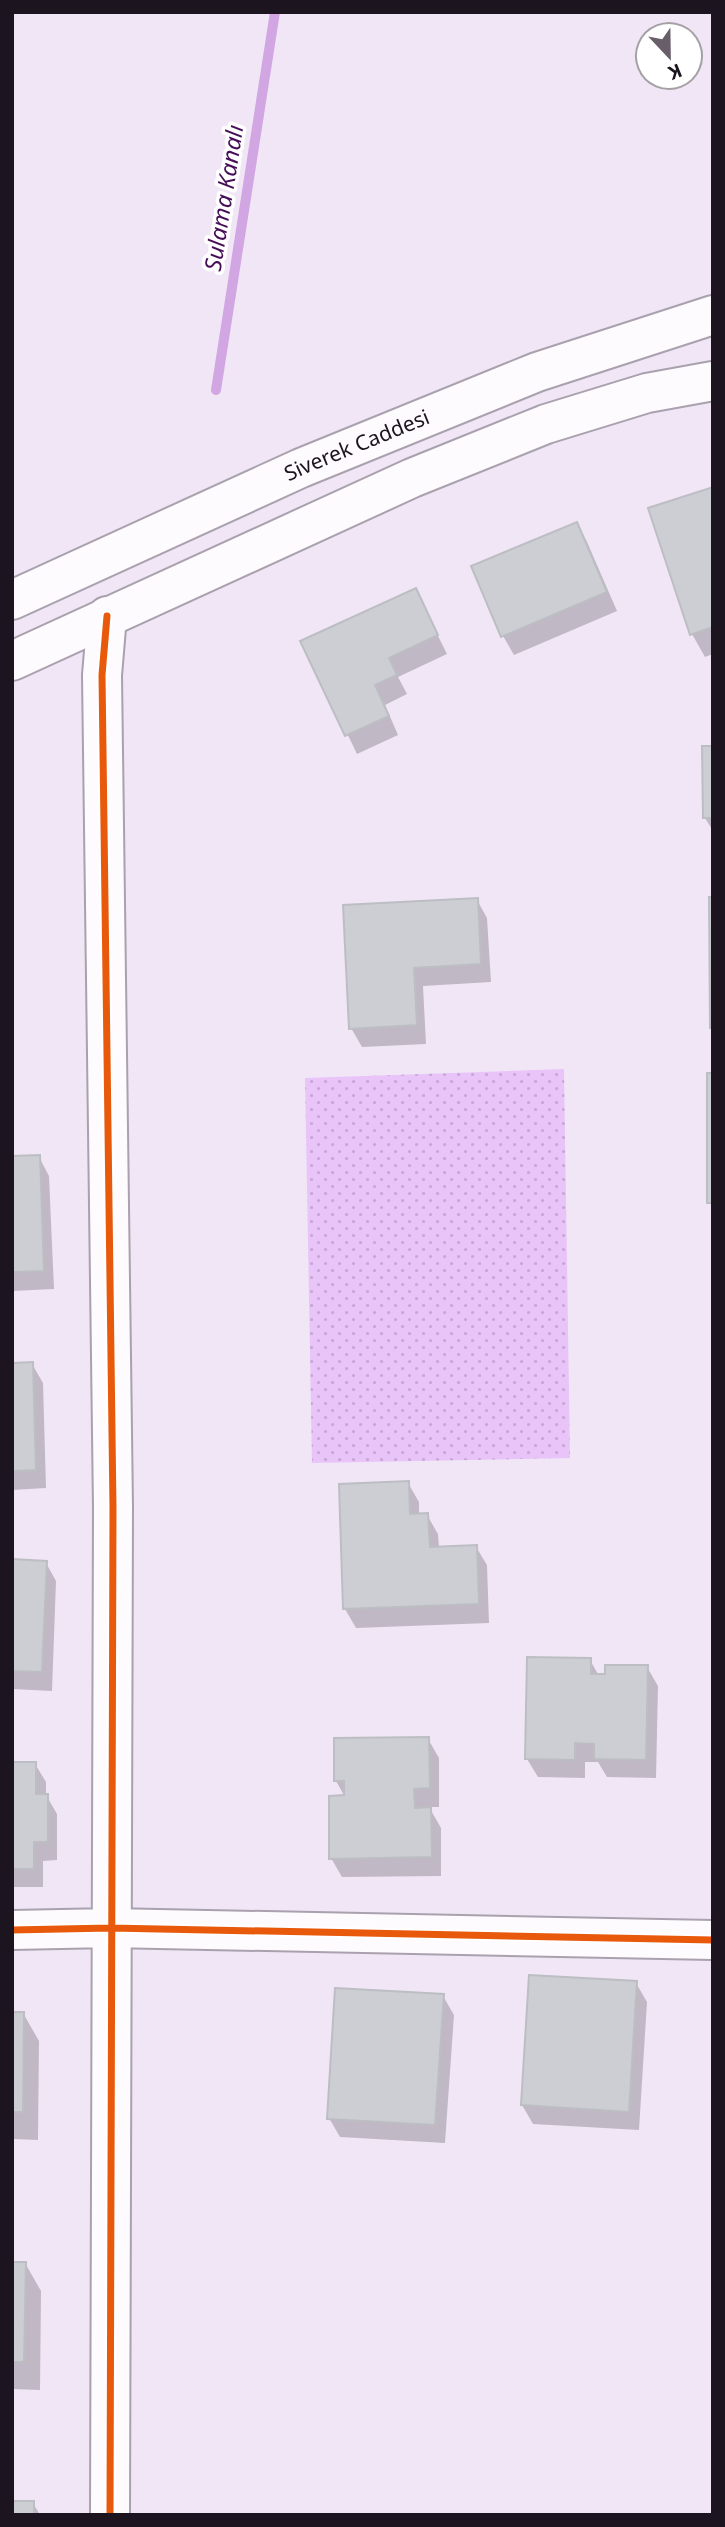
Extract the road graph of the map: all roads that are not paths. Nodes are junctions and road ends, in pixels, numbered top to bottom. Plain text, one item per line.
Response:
1 (713, 315) edge
2 (713, 381) edge
3 (12, 600) edge
4 (107, 616) junction
5 (12, 661) edge
6 (110, 1928) junction
7 (12, 1930) edge
8 (713, 1940) edge
9 (110, 2515) edge

1 - 3 street, Siverek Caddesi
2 - 4 street
4 - 5 street
4 - 6 street
6 - 7 street
6 - 8 street
6 - 9 street

